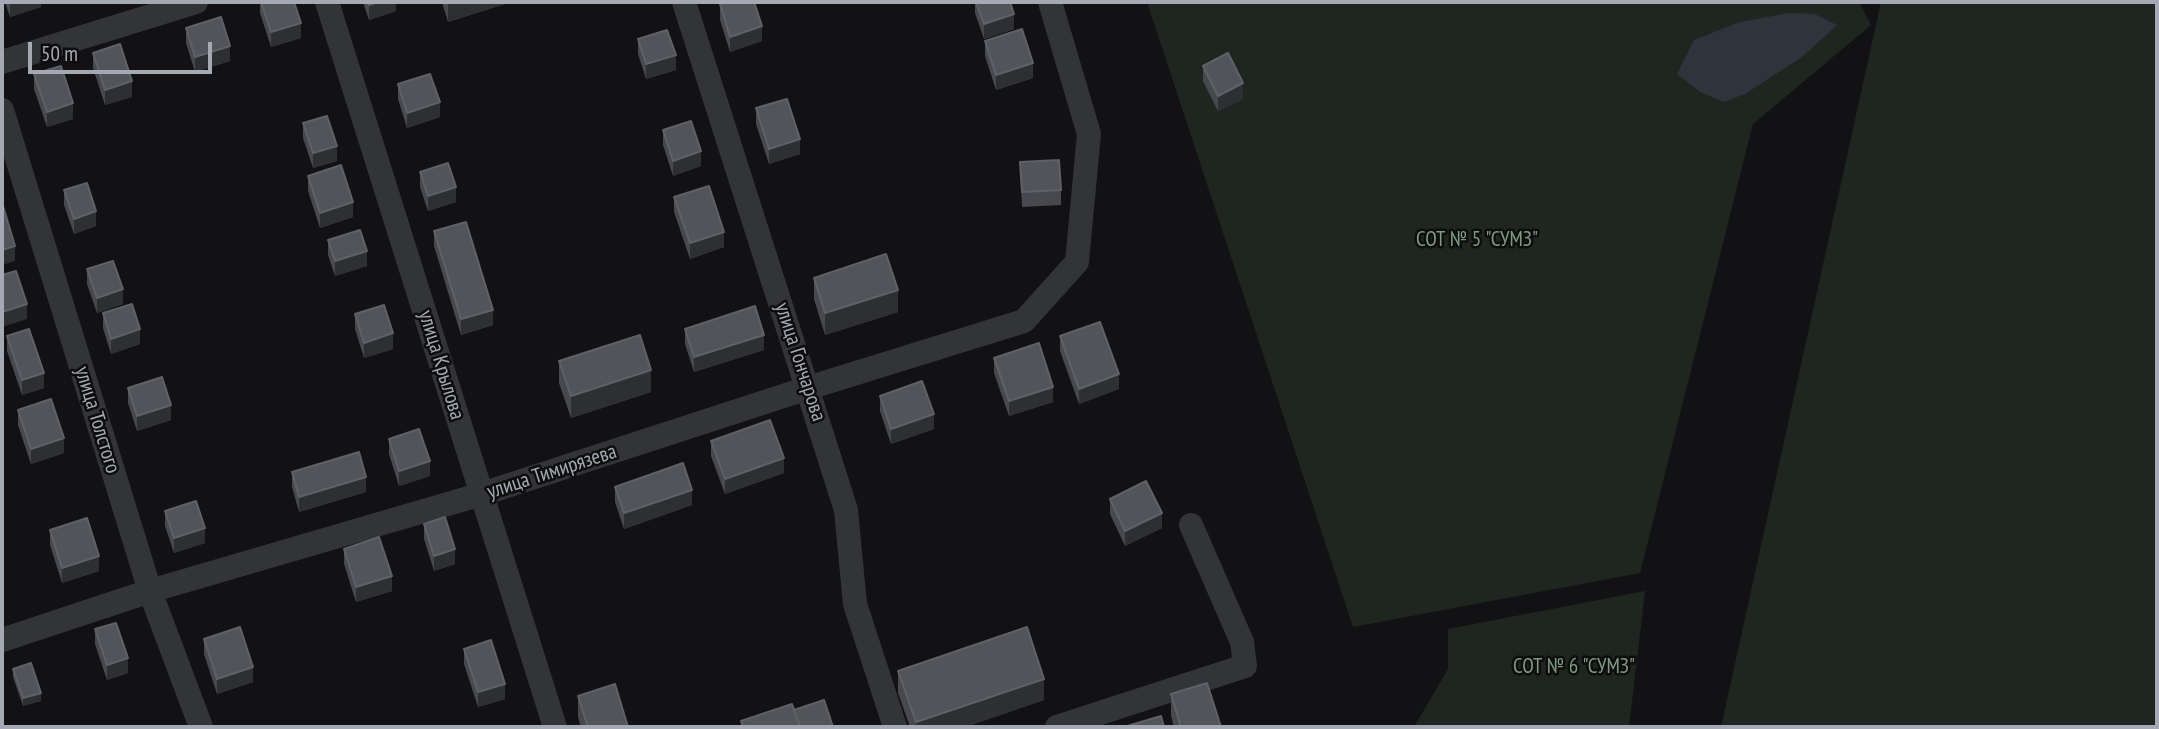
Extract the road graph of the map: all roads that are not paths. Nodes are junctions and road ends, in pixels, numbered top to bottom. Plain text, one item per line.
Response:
1 (196, 2) edge
2 (327, 2) edge
3 (684, 2) edge
4 (1050, 2) edge
5 (2, 62) edge
6 (2, 110) edge
7 (808, 388) junction
8 (482, 495) junction
9 (1191, 525) dead end
10 (150, 591) junction
11 (2, 640) edge
12 (201, 727) edge
13 (555, 727) edge
14 (895, 727) edge
15 (1057, 727) edge

1 - 5 street
2 - 8 street, улица Крылова
3 - 7 street, улица Гончарова
4 - 7 street, улица Тимирязева
6 - 10 street, улица Толстого
7 - 8 street, улица Тимирязева
7 - 14 street, улица Гончарова
8 - 10 street, улица Тимирязева
8 - 13 street, улица Крылова
9 - 15 street
10 - 11 street, улица Тимирязева
10 - 12 street, улица Толстого

